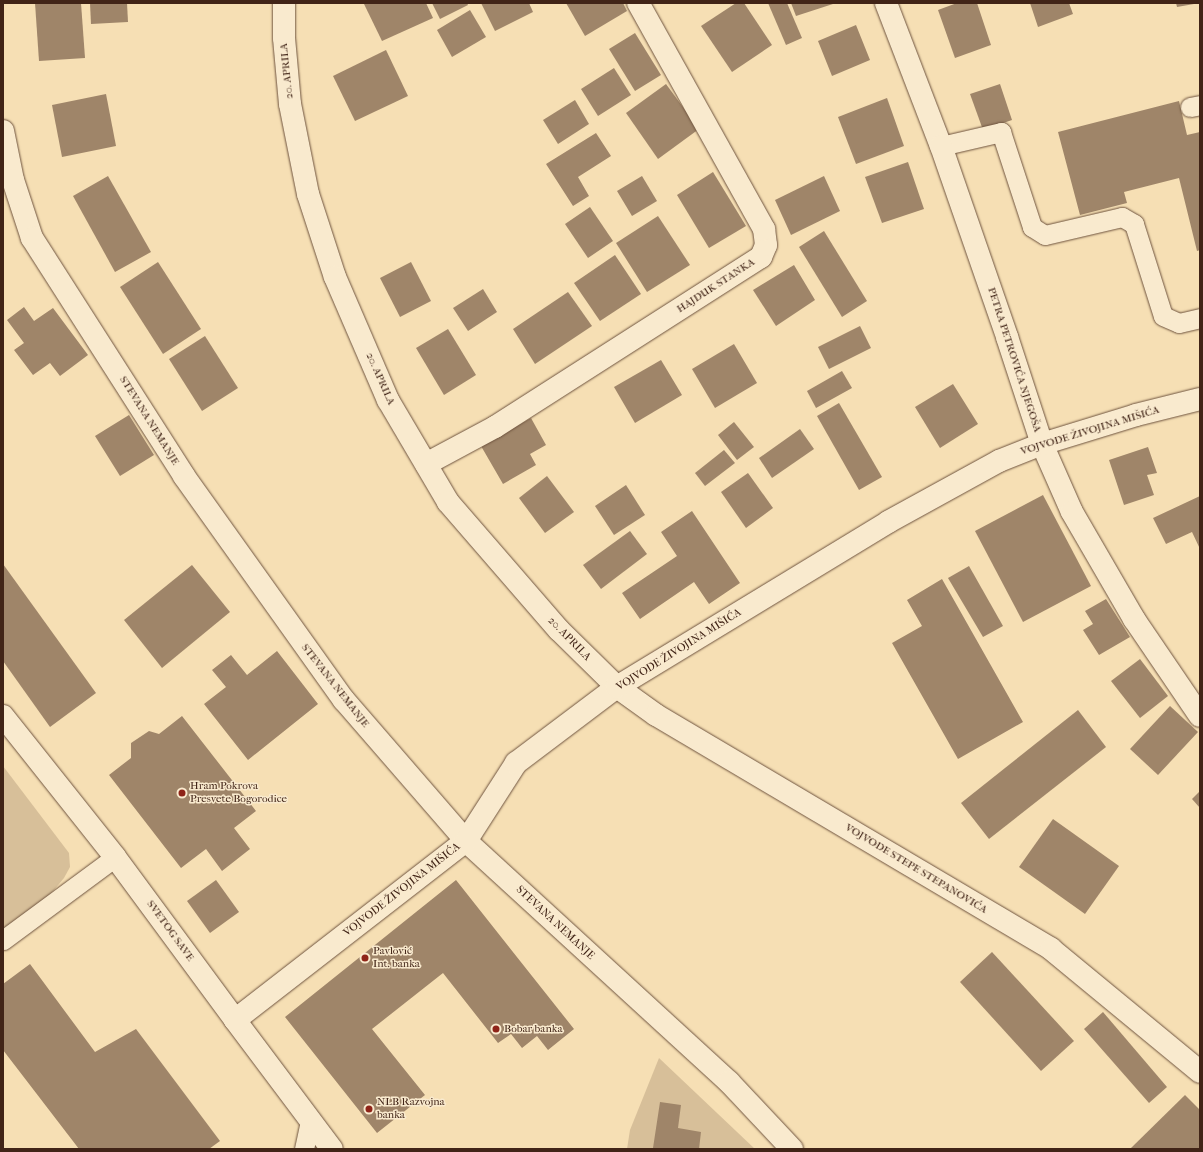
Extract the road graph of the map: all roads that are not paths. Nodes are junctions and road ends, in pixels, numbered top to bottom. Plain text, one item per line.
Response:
1 (284, 3) edge
2 (638, 3) edge
3 (886, 3) edge
4 (3, 132) edge
5 (941, 146) junction
6 (1200, 318) edge
7 (1200, 399) edge
8 (1042, 444) junction
9 (426, 464) junction
10 (617, 687) junction
11 (3, 716) edge
12 (1200, 716) edge
13 (466, 841) junction
14 (115, 857) junction
15 (3, 940) edge
16 (235, 1020) junction
17 (1200, 1072) edge
18 (310, 1120) junction
19 (304, 1149) edge
20 (332, 1149) edge
21 (792, 1149) edge

1 - 9 street, 20. APRILA
2 - 9 street, HAJDUK STANKA
3 - 5 street, PETRA PETROVIĆA NJEGOŠA
4 - 13 street, STEVANA NEMANJE
5 - 6 lane
5 - 8 street, PETRA PETROVIĆA NJEGOŠA
7 - 8 street, VOJVODE ŽIVOJINA MIŠIĆA
8 - 10 street, VOJVODE ŽIVOJINA MIŠIĆA
8 - 12 street, PETRA PETROVIĆA NJEGOŠA
9 - 10 street, 20. APRILA
10 - 13 street, VOJVODE ŽIVOJINA MIŠIĆA
10 - 17 street, VOJVODE STEPE STEPANOVIĆA
11 - 14 street, SVETOG SAVE
13 - 16 street, VOJVODE ŽIVOJINA MIŠIĆA
13 - 21 street, STEVANA NEMANJE
14 - 15 lane
14 - 16 street, SVETOG SAVE
16 - 18 street, SVETOG SAVE
18 - 19 lane
18 - 20 street, SVETOG SAVE

